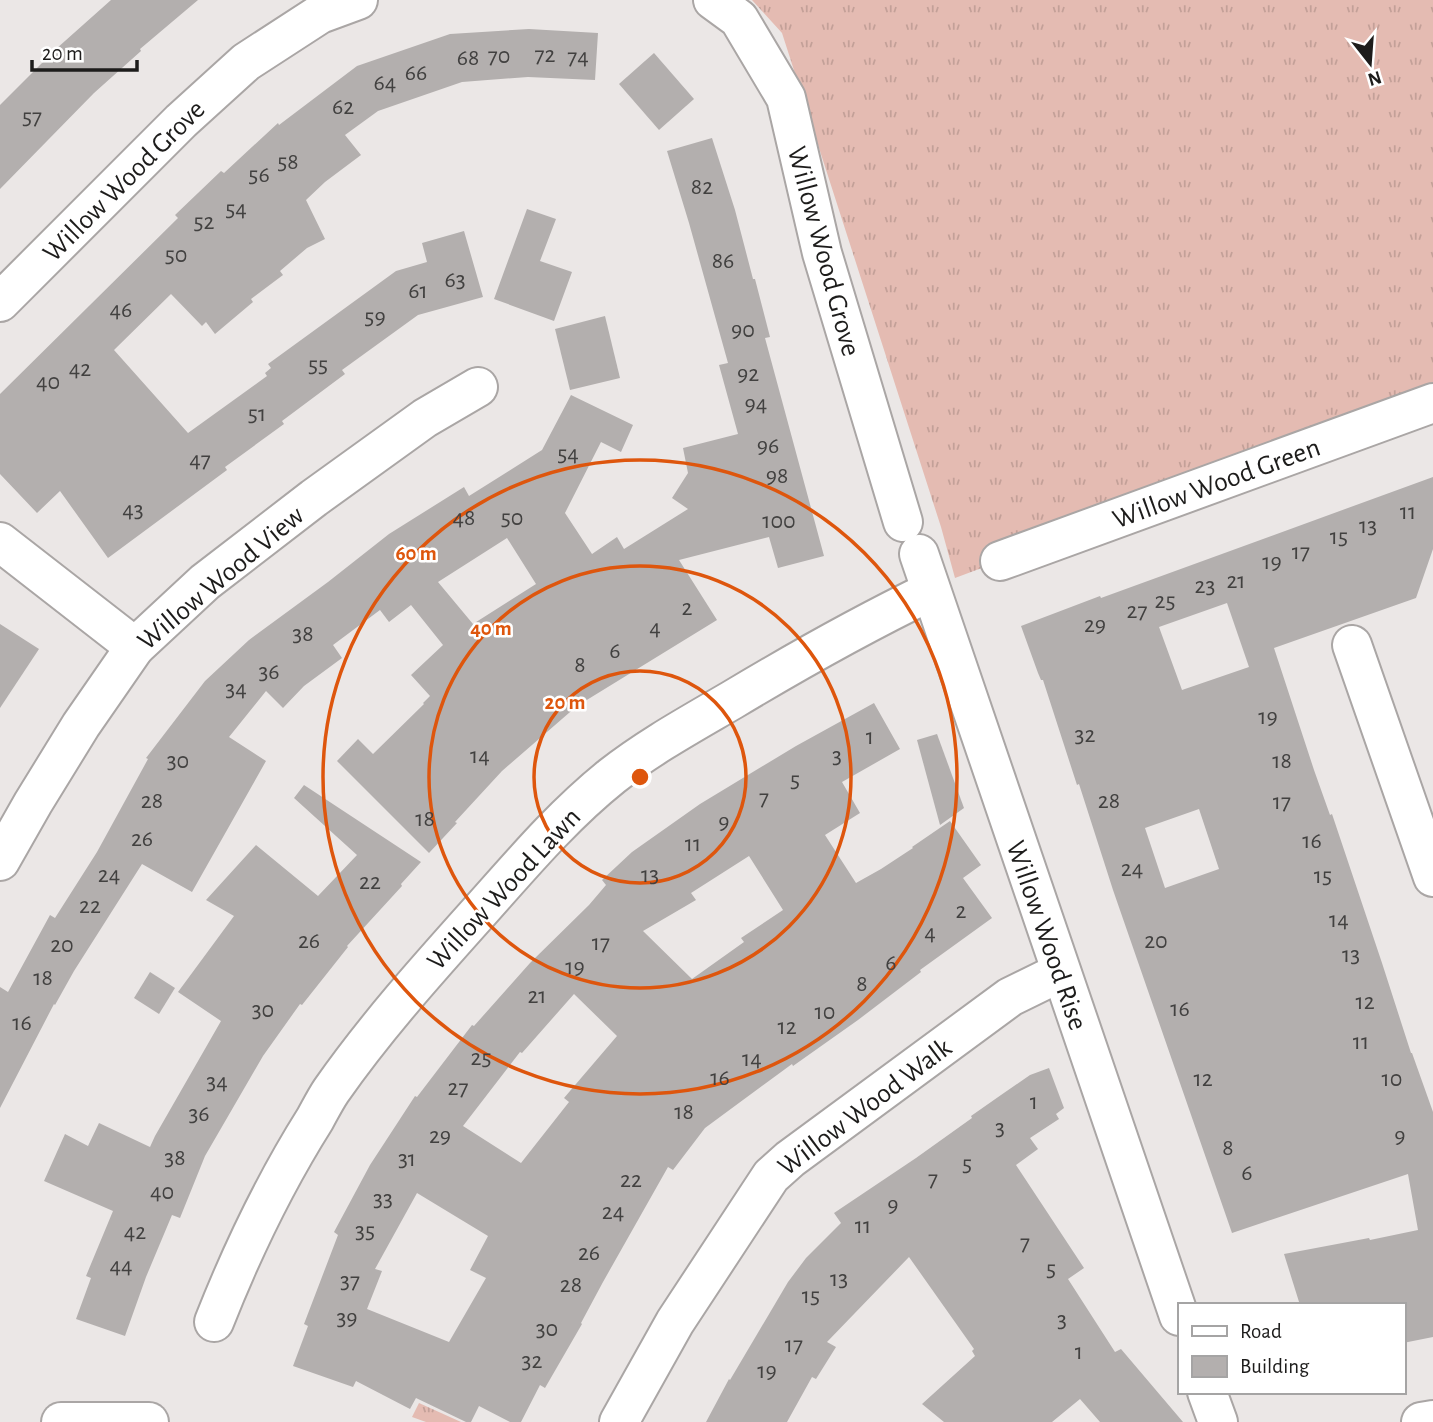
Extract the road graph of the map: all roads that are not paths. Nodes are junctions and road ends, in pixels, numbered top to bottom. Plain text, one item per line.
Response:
1 (358, 0) edge
2 (713, 0) edge
3 (0, 302) edge
4 (478, 387) dead end
5 (1433, 403) edge
6 (911, 538) joint
7 (0, 542) edge
8 (1000, 561) dead end
9 (931, 591) junction
10 (1352, 645) dead end
11 (135, 647) junction
12 (1431, 860) edge
13 (0, 861) edge
14 (1061, 972) junction
15 (1178, 1313) edge
16 (214, 1322) dead end
17 (1208, 1394) edge
18 (1433, 1420) edge
19 (61, 1422) edge
20 (149, 1422) edge
21 (619, 1422) edge
22 (1218, 1422) edge
23 (1421, 1422) edge

1 - 3 street, Willow Wood Grove
2 - 6 street, Willow Wood Grove
4 - 11 street, Willow Wood View
5 - 8 street, Willow Wood Green
6 - 9 street, Willow Wood Rise
7 - 11 street
9 - 14 street, Willow Wood Rise
9 - 16 street, Willow Wood Lawn
10 - 12 street
11 - 13 street, Willow Wood View
14 - 15 street, Willow Wood Rise
14 - 21 street, Willow Wood Walk
17 - 22 street
18 - 23 street
19 - 20 street

